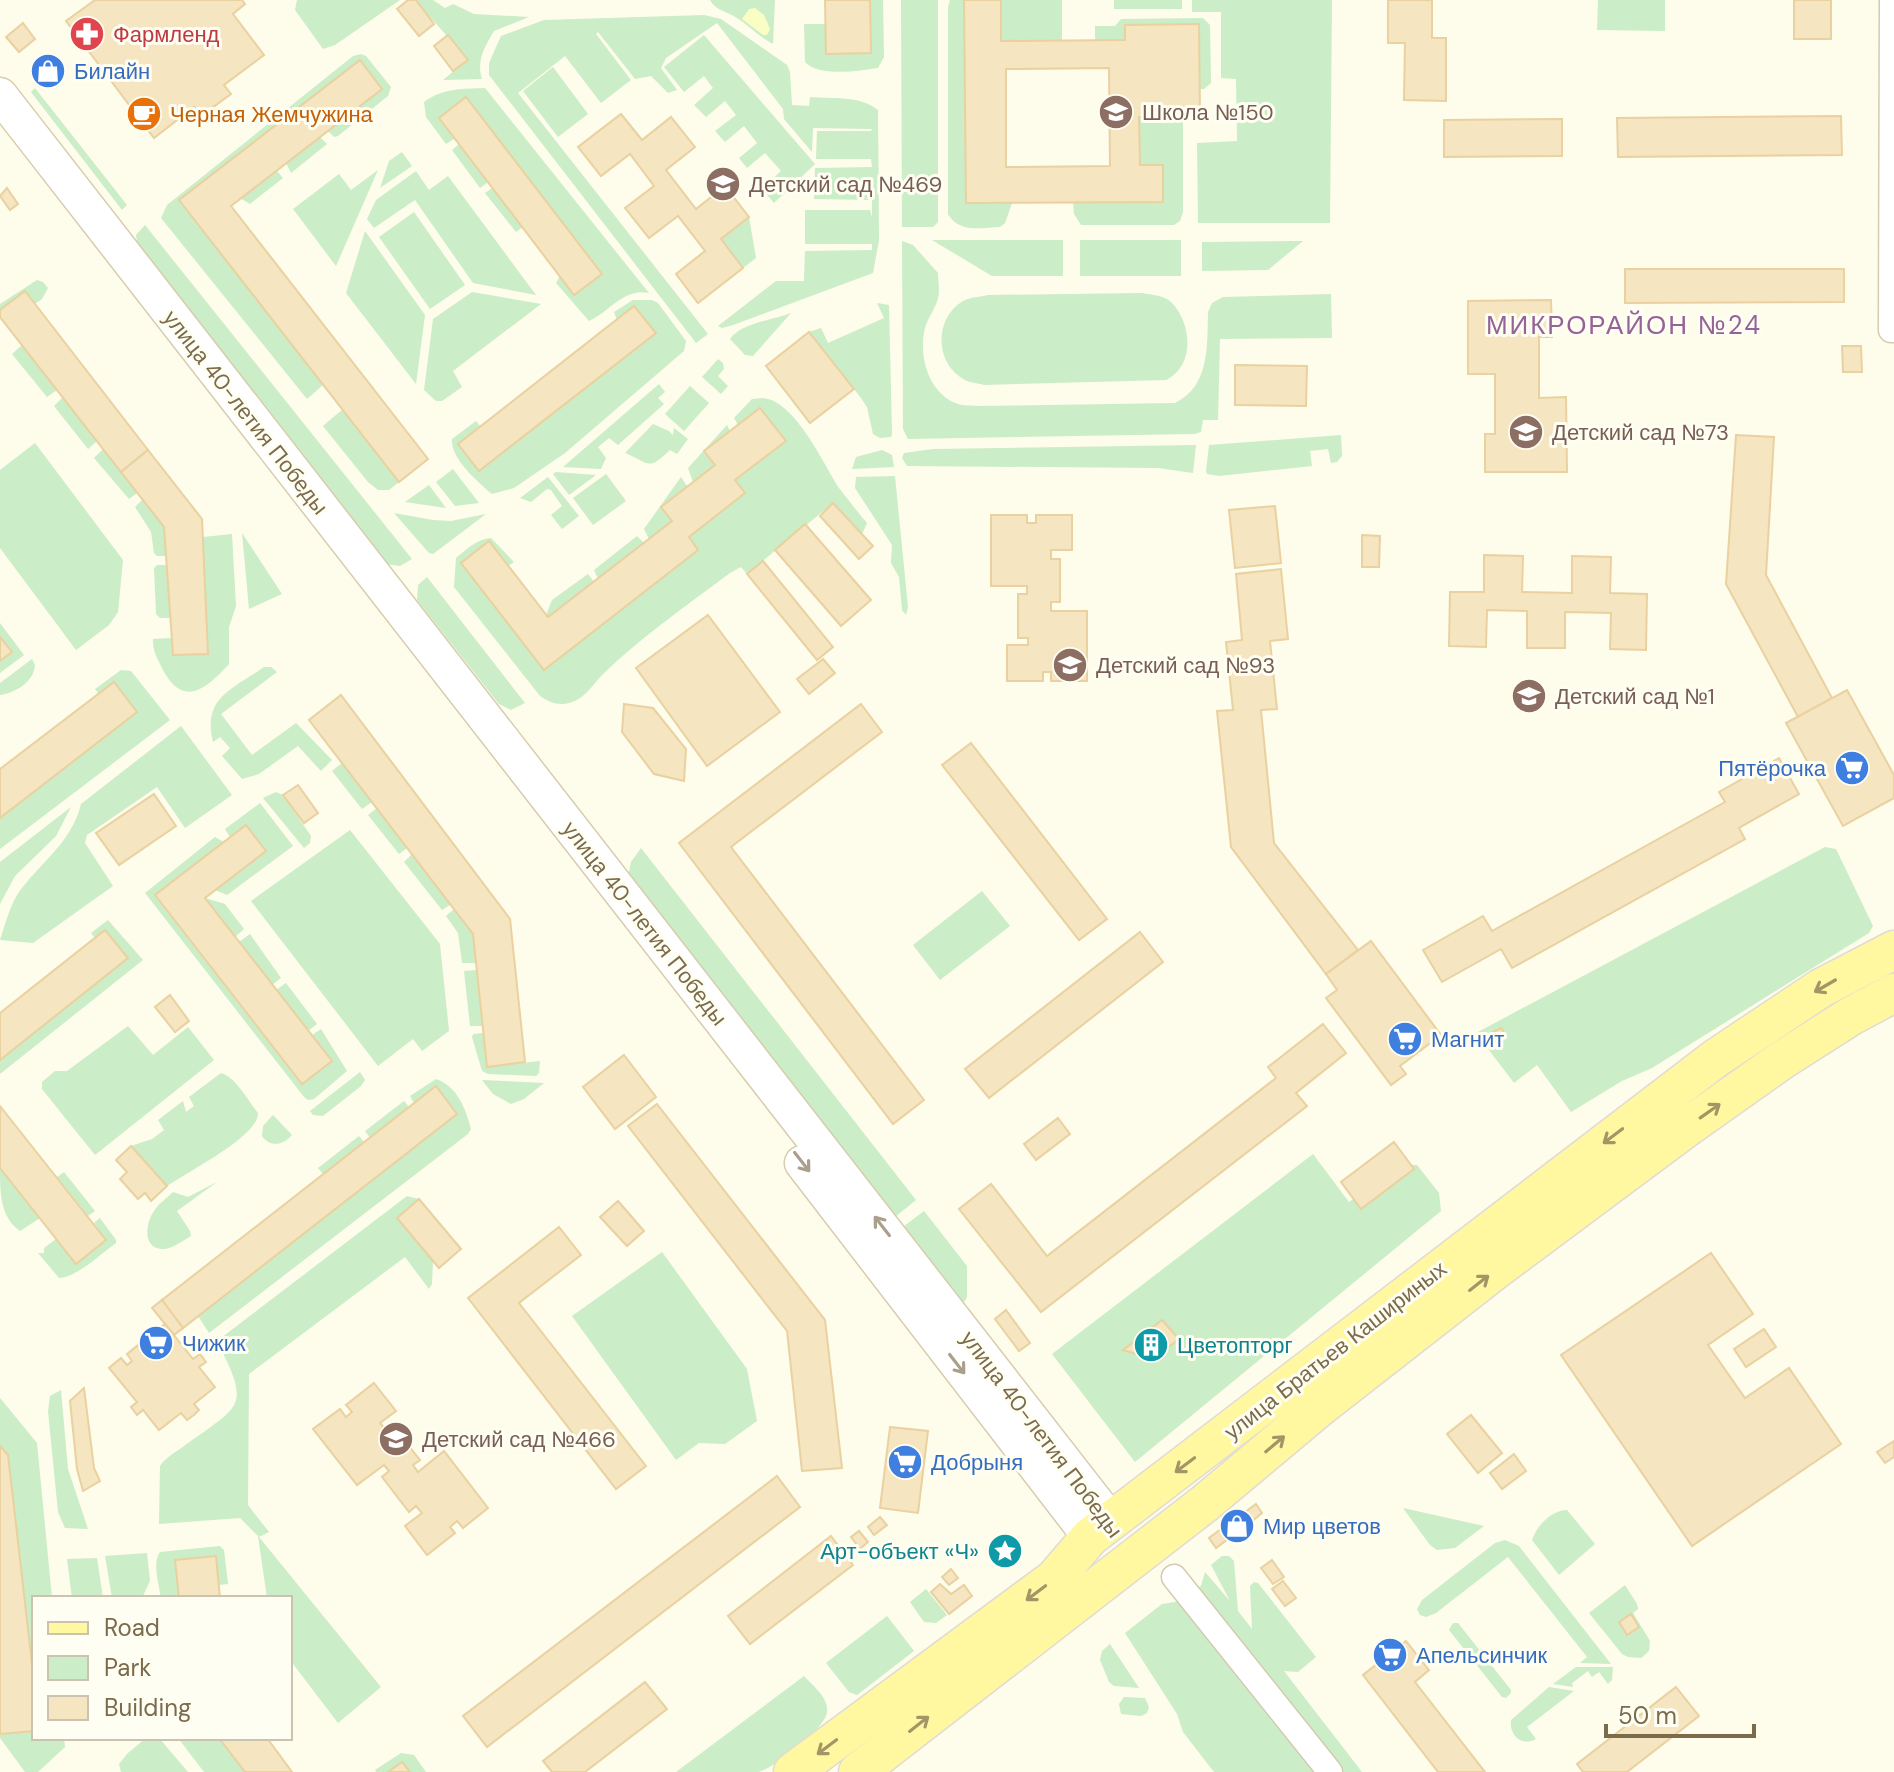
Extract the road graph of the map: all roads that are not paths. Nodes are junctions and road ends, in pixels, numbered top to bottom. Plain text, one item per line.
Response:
1 (1892, 0) edge
2 (0, 95) edge
3 (0, 129) edge
4 (1893, 330) edge
5 (373, 590) junction
6 (1894, 950) edge
7 (1894, 993) edge
8 (1100, 1529) junction
9 (1126, 1562) junction
10 (1174, 1577) dead end
11 (793, 1772) edge
12 (858, 1772) edge
13 (1330, 1772) edge

1 - 4 street
2 - 5 street, улица 40-летия Победы
3 - 5 street, улица 40-летия Победы
5 - 8 street, улица 40-летия Победы
6 -> 8 main road, улица Братьев Кашириных
9 -> 7 main road, улица Братьев Кашириных
8 - 9 main road, улица 40-летия Победы
8 -> 11 main road, улица Братьев Кашириных
12 -> 9 main road, улица Братьев Кашириных
10 - 13 street

